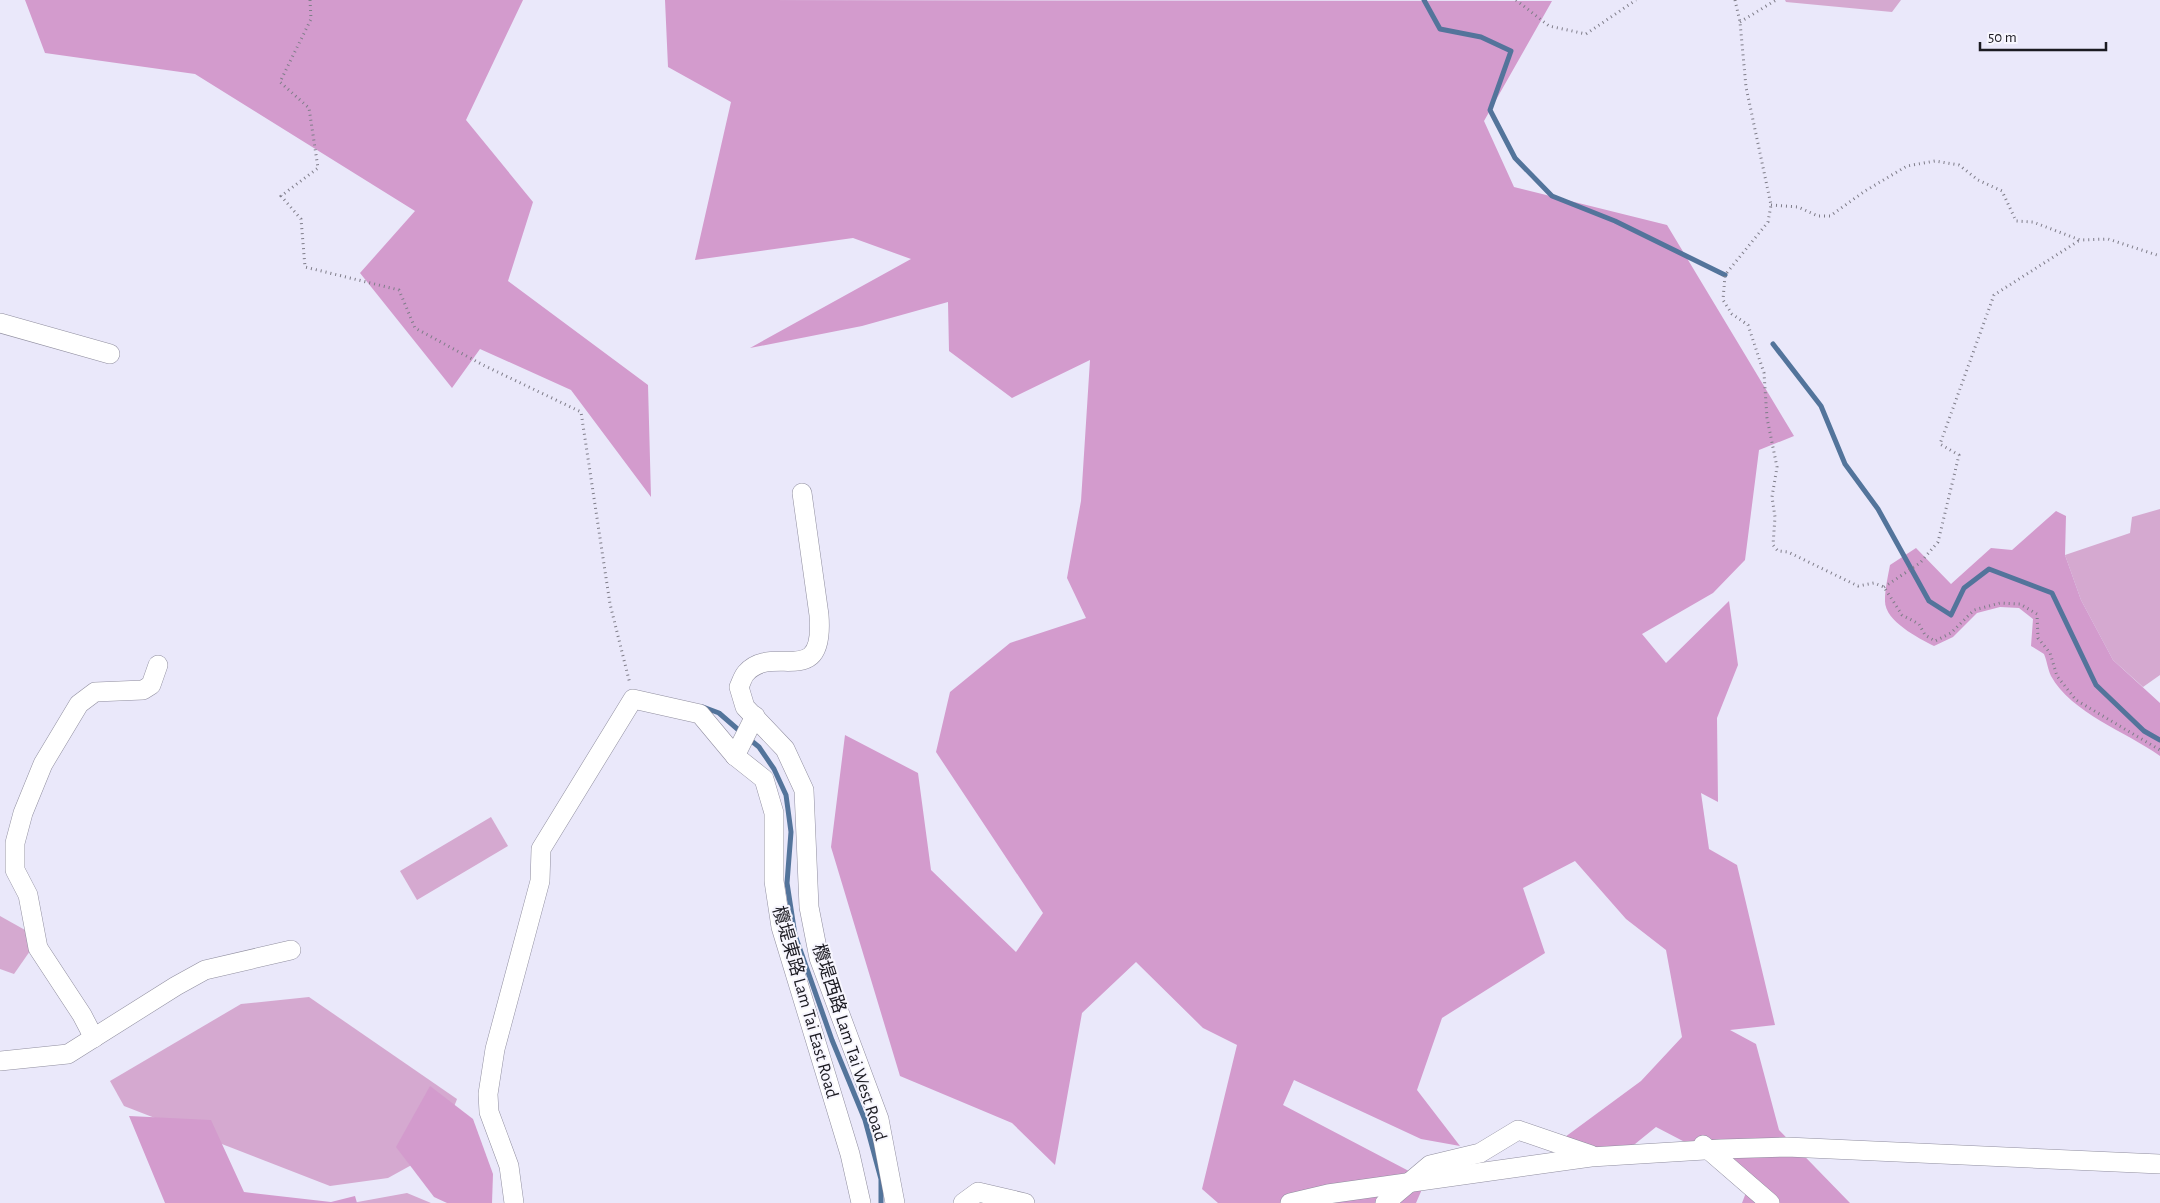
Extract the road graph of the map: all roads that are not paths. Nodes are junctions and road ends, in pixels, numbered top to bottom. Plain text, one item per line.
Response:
1 (0, 323) edge
2 (110, 354) dead end
3 (802, 493) dead end
4 (158, 665) dead end
5 (753, 720) junction
6 (739, 749) junction
7 (291, 950) dead end
8 (94, 1038) junction
9 (0, 1061) edge
10 (2160, 1164) edge
11 (514, 1203) edge
12 (861, 1203) edge
13 (896, 1203) edge
14 (963, 1203) edge
15 (1025, 1203) edge
16 (1290, 1203) edge
17 (1385, 1203) edge
18 (1770, 1203) edge

1 - 2 street
3 - 5 street, 欖堤西路 Lam Tai West Road
4 - 8 street
5 - 6 street
5 - 13 street, 欖堤西路 Lam Tai West Road
6 - 11 street, 欖堤東路 Lam Tai East Road
6 - 12 street, 欖堤東路 Lam Tai East Road
7 - 8 street
8 - 9 street
10 - 16 street
14 - 15 street
17 - 18 street

